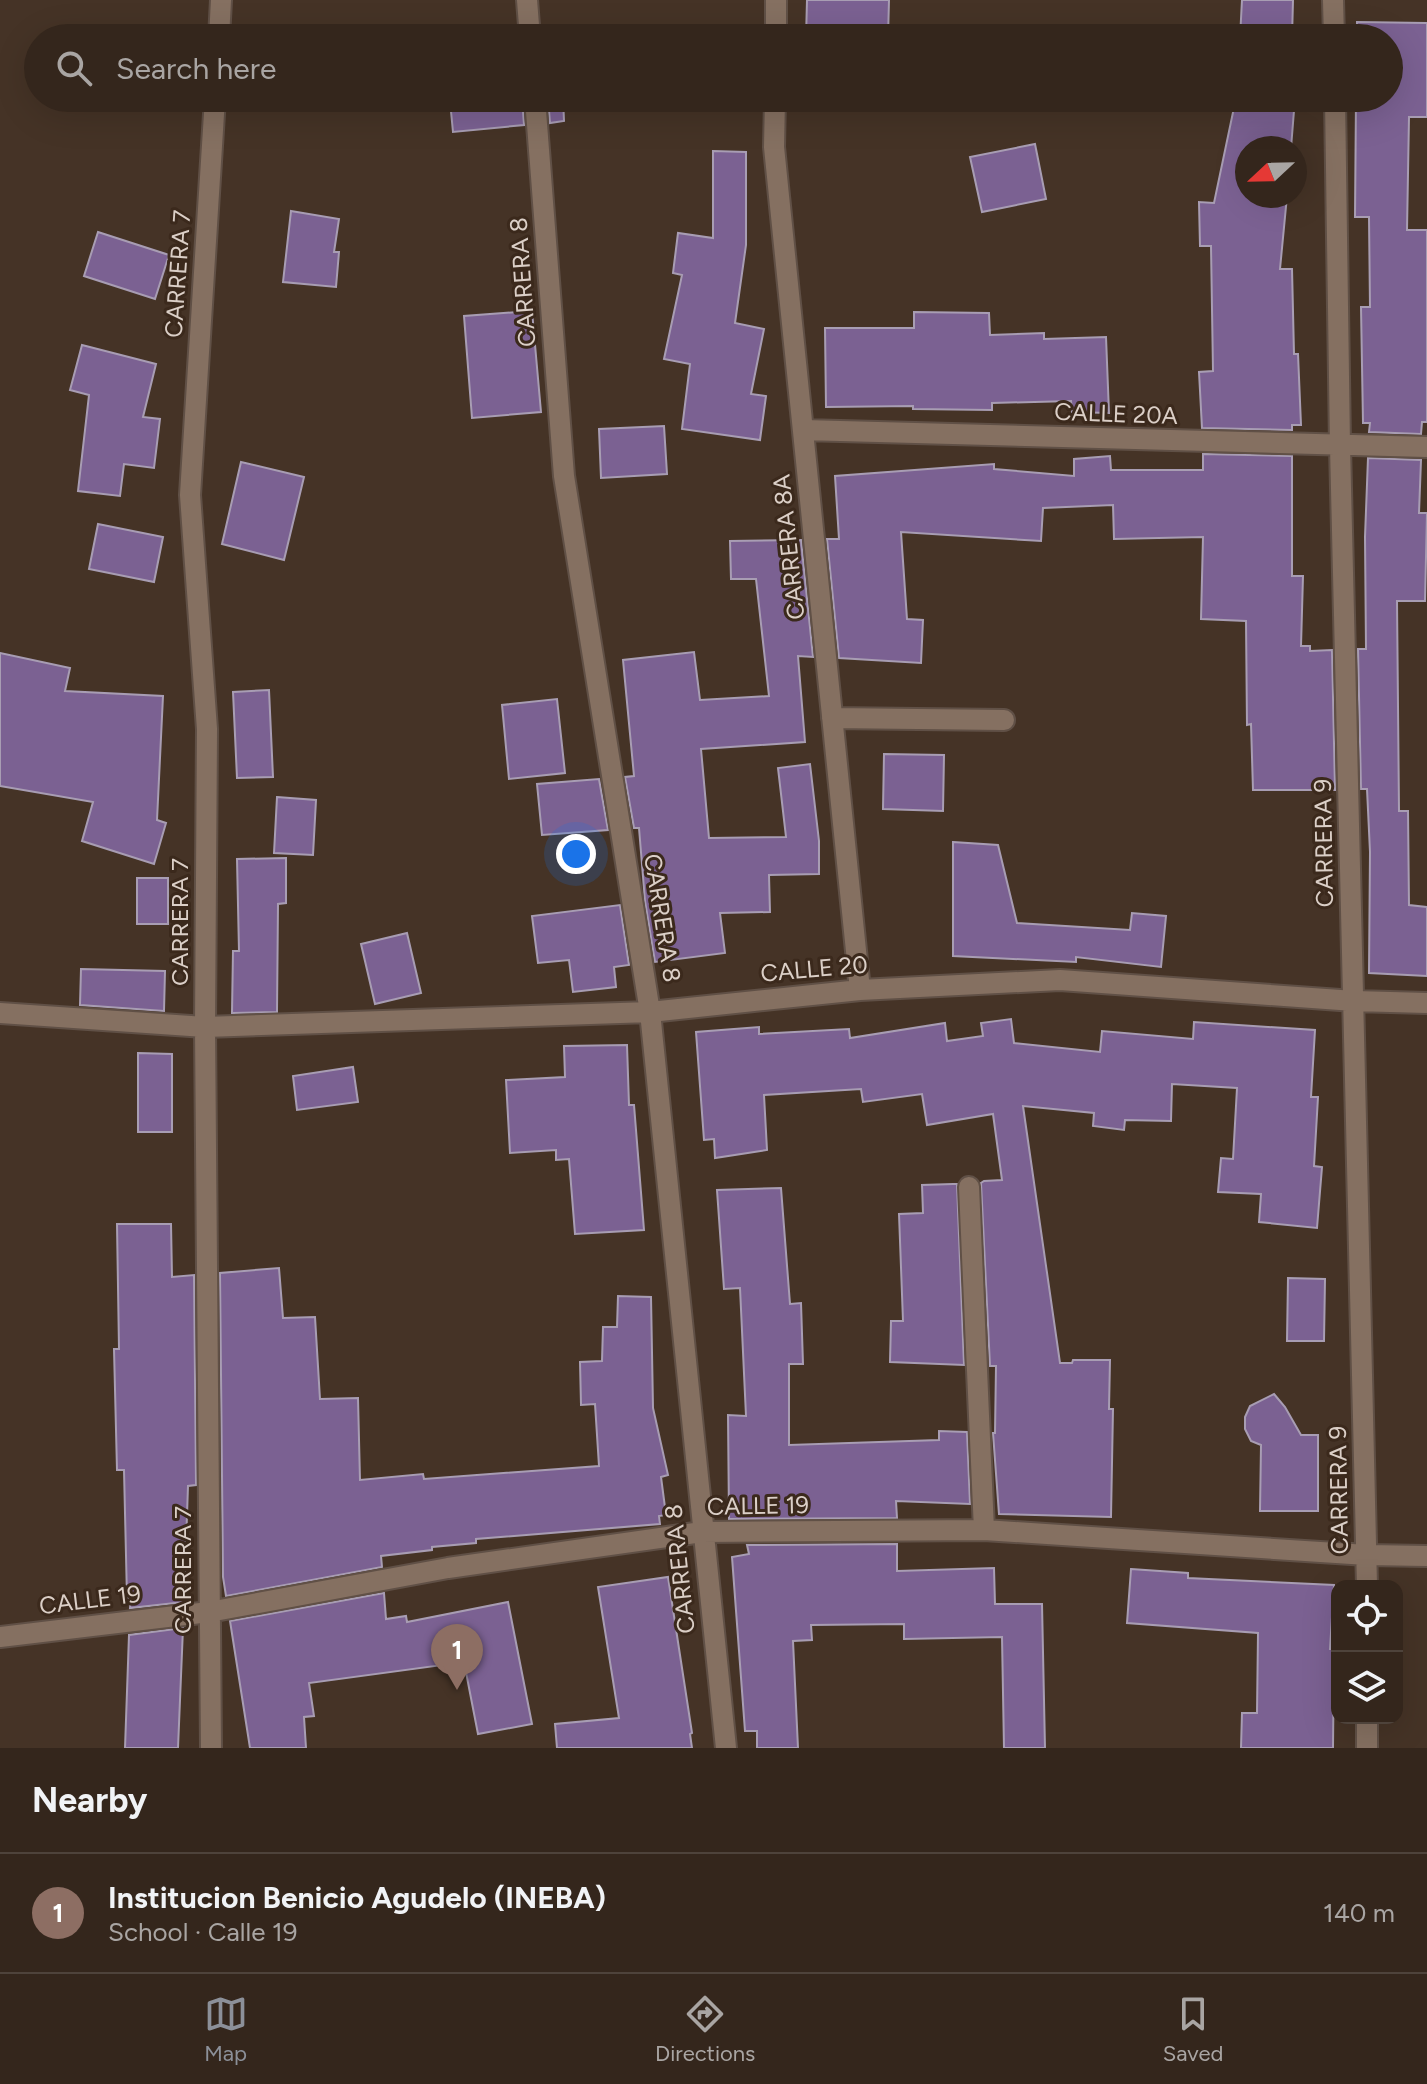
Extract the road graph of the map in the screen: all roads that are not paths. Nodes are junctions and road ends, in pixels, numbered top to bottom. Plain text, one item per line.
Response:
1 (221, 0) edge
2 (527, 0) edge
3 (776, 0) edge
4 (1333, 0) edge
5 (220, 24) edge
6 (529, 24) edge
7 (776, 24) edge
8 (1334, 24) edge
9 (214, 112) edge
10 (536, 112) edge
11 (775, 112) edge
12 (1335, 112) edge
13 (803, 430) junction
14 (1340, 446) junction
15 (1427, 447) edge
16 (832, 718) junction
17 (1004, 720) dead end
18 (860, 990) junction
19 (1354, 1001) junction
20 (1427, 1003) edge
21 (650, 1012) junction
22 (0, 1013) edge
23 (205, 1027) junction
24 (969, 1187) dead end
25 (984, 1530) junction
26 (702, 1532) junction
27 (1367, 1555) junction
28 (1427, 1556) edge
29 (1367, 1580) edge
30 (209, 1612) junction
31 (0, 1637) edge
32 (1367, 1724) edge
33 (211, 1748) edge
34 (726, 1748) edge
35 (1367, 1748) edge

1 - 5 street
2 - 6 street
3 - 7 street
4 - 8 street
9 - 23 street, CARRERA 7
10 - 21 street, CARRERA 8
11 - 13 street, CARRERA 8A
12 - 14 street, CARRERA 9
13 - 14 street, CALLE 20A
13 - 16 street, CARRERA 8A
14 - 15 street, CALLE 20A
14 - 19 street, CARRERA 9
16 - 17 street
16 - 18 street, CARRERA 8A
18 - 19 street, CALLE 20
18 - 21 street, CALLE 20
19 - 20 street, CALLE 20
19 - 27 street, CARRERA 9
21 - 23 street, CALLE 20
21 - 26 street, CARRERA 8
22 - 23 street, CALLE 20
23 - 30 street, CARRERA 7
24 - 25 street
25 - 26 street, CALLE 19
25 - 27 street, CALLE 19
26 - 30 street, CALLE 19
26 - 34 street, CARRERA 8
27 - 28 street, CALLE 19
27 - 29 street, CARRERA 9
30 - 31 street, CALLE 19
30 - 33 street, CARRERA 7
32 - 35 street

